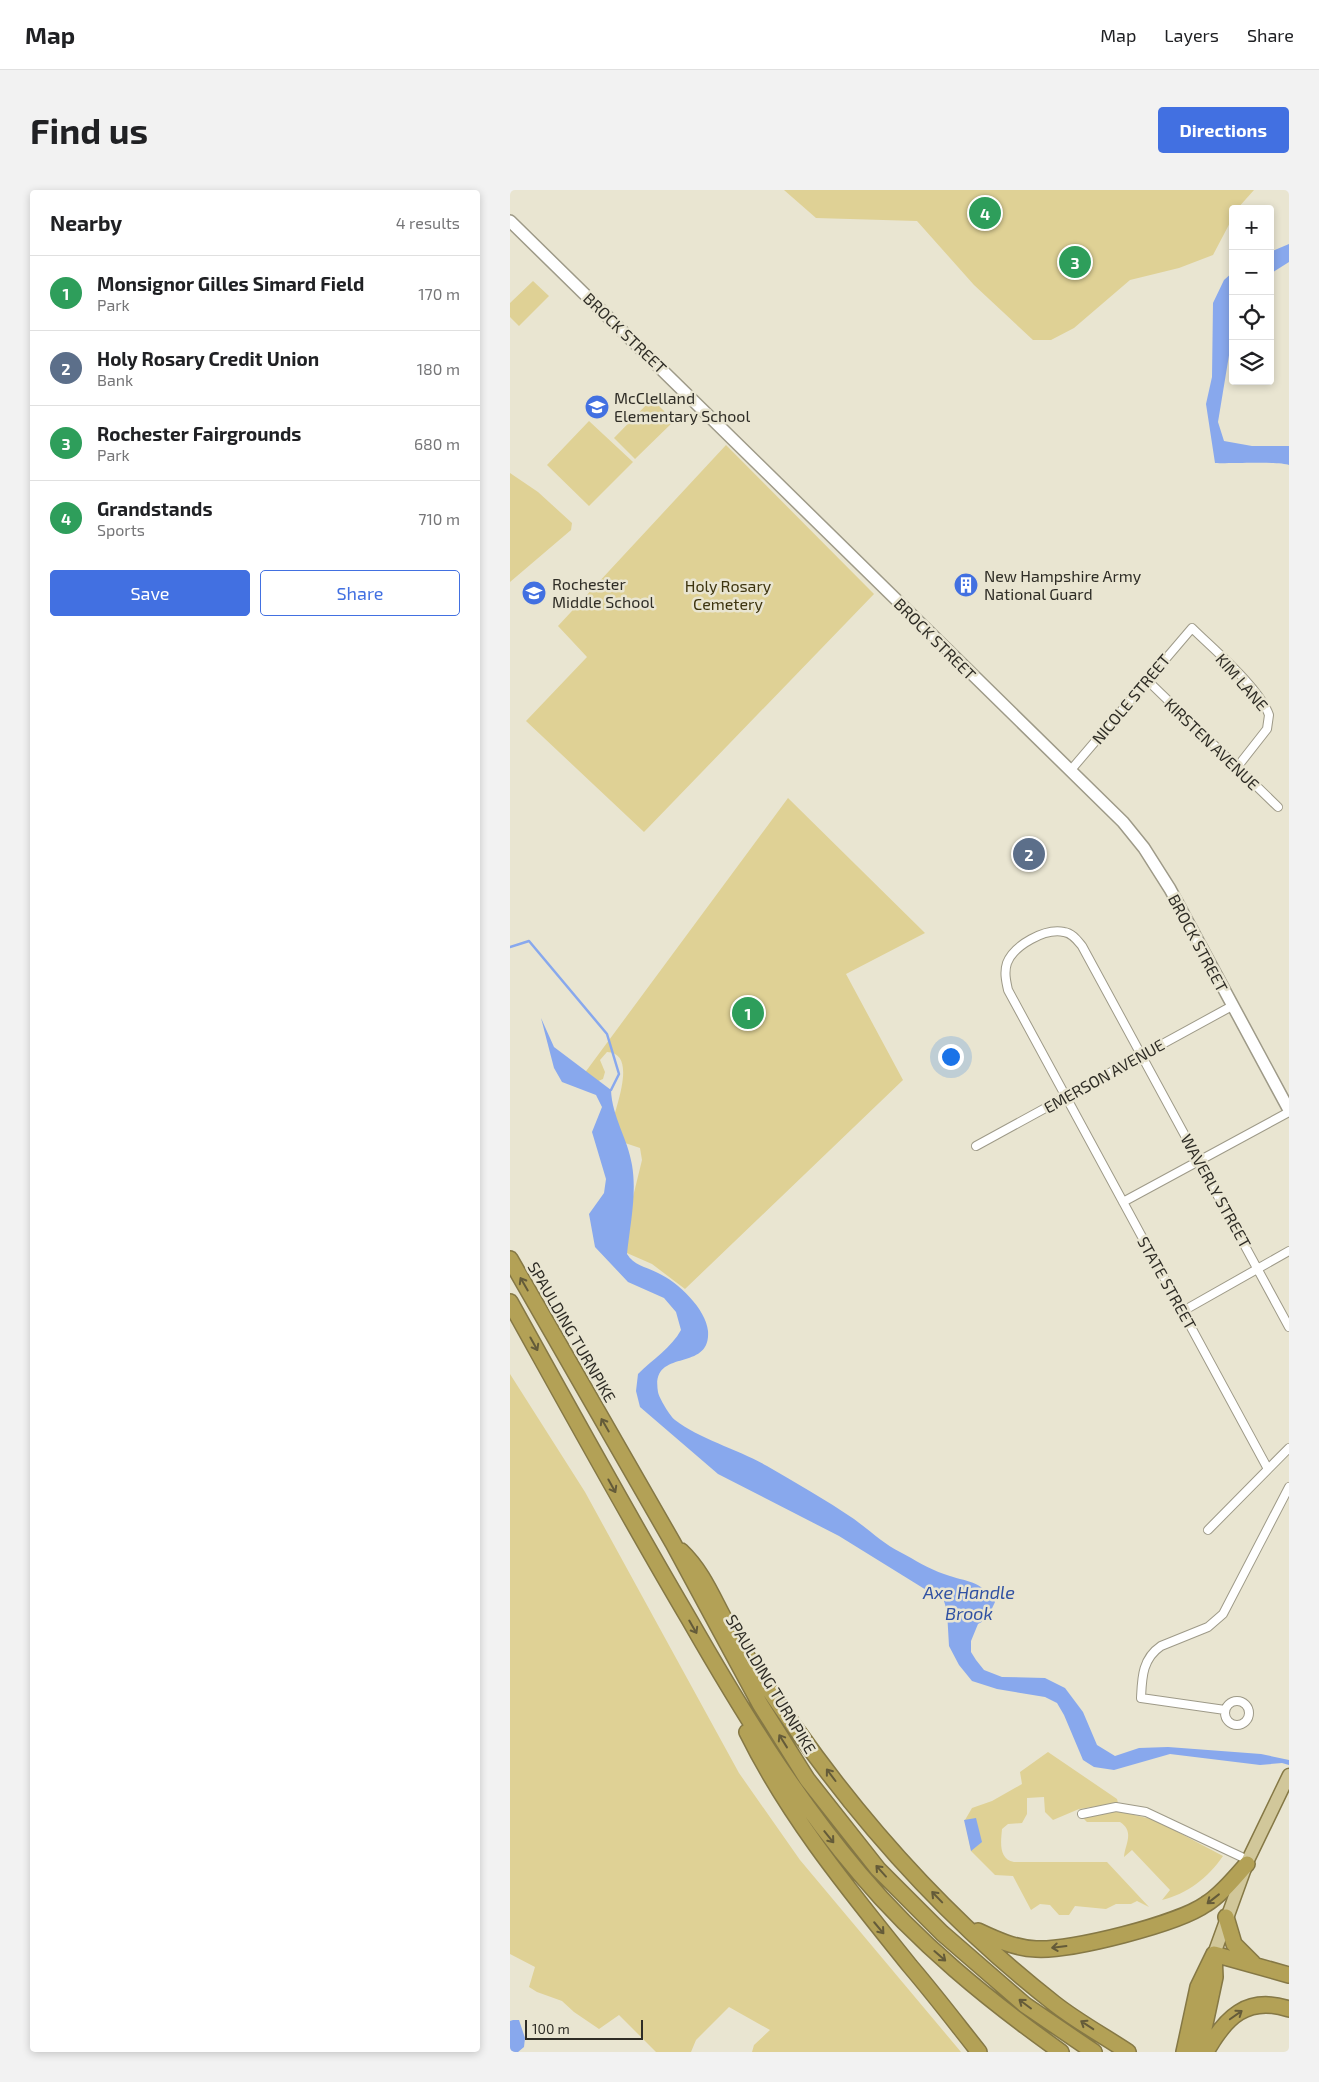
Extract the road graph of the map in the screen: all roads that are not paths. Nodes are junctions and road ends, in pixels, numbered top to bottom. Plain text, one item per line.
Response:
1 (510, 221) edge
2 (1192, 628) joint
3 (1147, 680) junction
4 (1238, 766) junction
5 (1070, 771) junction
6 (1278, 807) dead end
7 (1232, 1006) junction
8 (1143, 1054) junction
9 (1067, 1096) junction
10 (1289, 1111) edge
11 (976, 1146) dead end
12 (1199, 1161) junction
13 (1123, 1202) junction
14 (1289, 1251) edge
15 (510, 1258) edge
16 (1259, 1268) junction
17 (510, 1302) edge
18 (1183, 1311) junction
19 (1289, 1327) edge
20 (1289, 1448) edge
21 (1268, 1469) junction
22 (1289, 1487) edge
23 (1208, 1530) dead end
24 (673, 1543) junction
25 (724, 1680) junction
26 (1225, 1710) dead end
27 (1289, 1775) edge
28 (1082, 1814) dead end
29 (1247, 1862) junction
30 (1226, 1918) junction
31 (963, 1923) junction
32 (1214, 1954) junction
33 (1254, 1964) junction
34 (1289, 1975) edge
35 (1289, 2009) edge
36 (979, 2052) edge
37 (1061, 2052) edge
38 (1094, 2052) edge
39 (1128, 2052) edge
40 (1184, 2052) edge
41 (1199, 2052) edge
42 (1206, 2052) edge

1 - 5 street, BROCK STREET
2 - 3 street, NICOLE STREET
2 - 4 street, KIM LANE
3 - 4 street, KIRSTEN AVENUE
3 - 5 street, NICOLE STREET
4 - 6 street, KIRSTEN AVENUE
5 - 7 street, BROCK STREET
7 - 8 street, EMERSON AVENUE
7 - 10 street, BROCK STREET
8 - 9 street, EMERSON AVENUE
8 - 9 street, WAVERLY STREET
8 - 12 street, WAVERLY STREET
9 - 11 street, EMERSON AVENUE
9 - 13 street, STATE STREET
10 - 12 street
12 - 13 street
12 - 16 street, WAVERLY STREET
13 - 18 street, STATE STREET
14 - 16 street
24 -> 15 highway, SPAULDING TURNPIKE
16 - 18 street
16 - 19 street, WAVERLY STREET
17 -> 25 highway
18 - 21 street, STATE STREET
20 - 21 street
21 - 23 street
22 - 26 street
31 -> 24 highway
38 -> 24 highway, SPAULDING TURNPIKE
25 -> 36 highway
25 -> 37 highway
27 - 29 main road
28 - 29 street
29 - 30 main road
29 -> 31 highway
30 - 32 main road
30 - 33 highway
39 -> 31 highway
32 - 33 highway
32 - 40 highway
32 - 41 highway
33 - 34 highway
42 -> 35 highway

